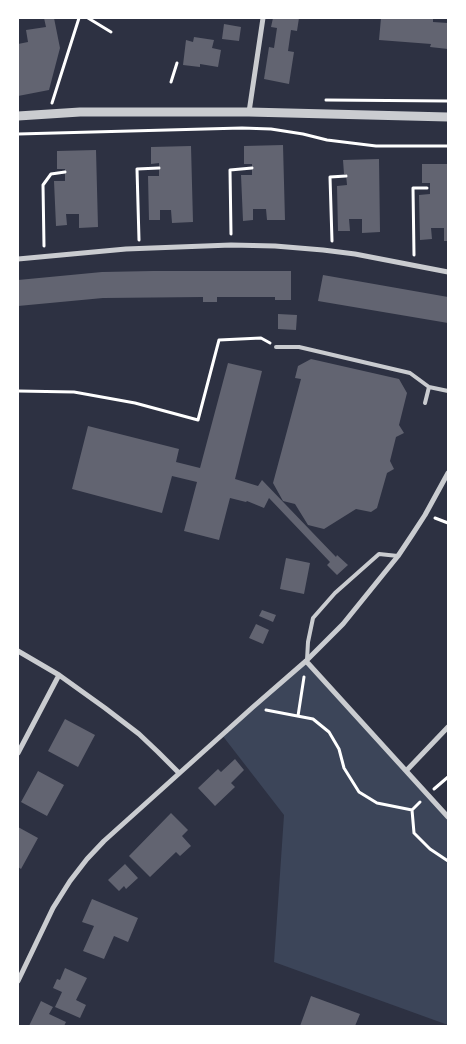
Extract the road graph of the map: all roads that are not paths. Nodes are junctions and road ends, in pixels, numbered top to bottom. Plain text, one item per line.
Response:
1 (263, 18) edge
2 (249, 112) junction
3 (18, 116) edge
4 (448, 117) edge
5 (18, 259) edge
6 (448, 272) edge
7 (276, 347) road end
8 (429, 386) junction
9 (448, 391) edge
10 (424, 403) dead end
11 (448, 473) edge
12 (398, 556) junction
13 (18, 651) edge
14 (306, 662) junction
15 (59, 675) junction
16 (448, 728) edge
17 (18, 752) edge
18 (406, 771) junction
19 (179, 773) junction
20 (448, 817) edge
21 (18, 981) edge

1 - 2 street
2 - 3 street
2 - 4 street
5 - 6 street
7 - 8 lane
8 - 9 lane
8 - 10 lane
11 - 12 street
12 - 14 street
12 - 14 lane
13 - 15 street
14 - 18 street
14 - 19 street
15 - 17 street
15 - 19 street
16 - 18 street
18 - 20 street
19 - 21 street

